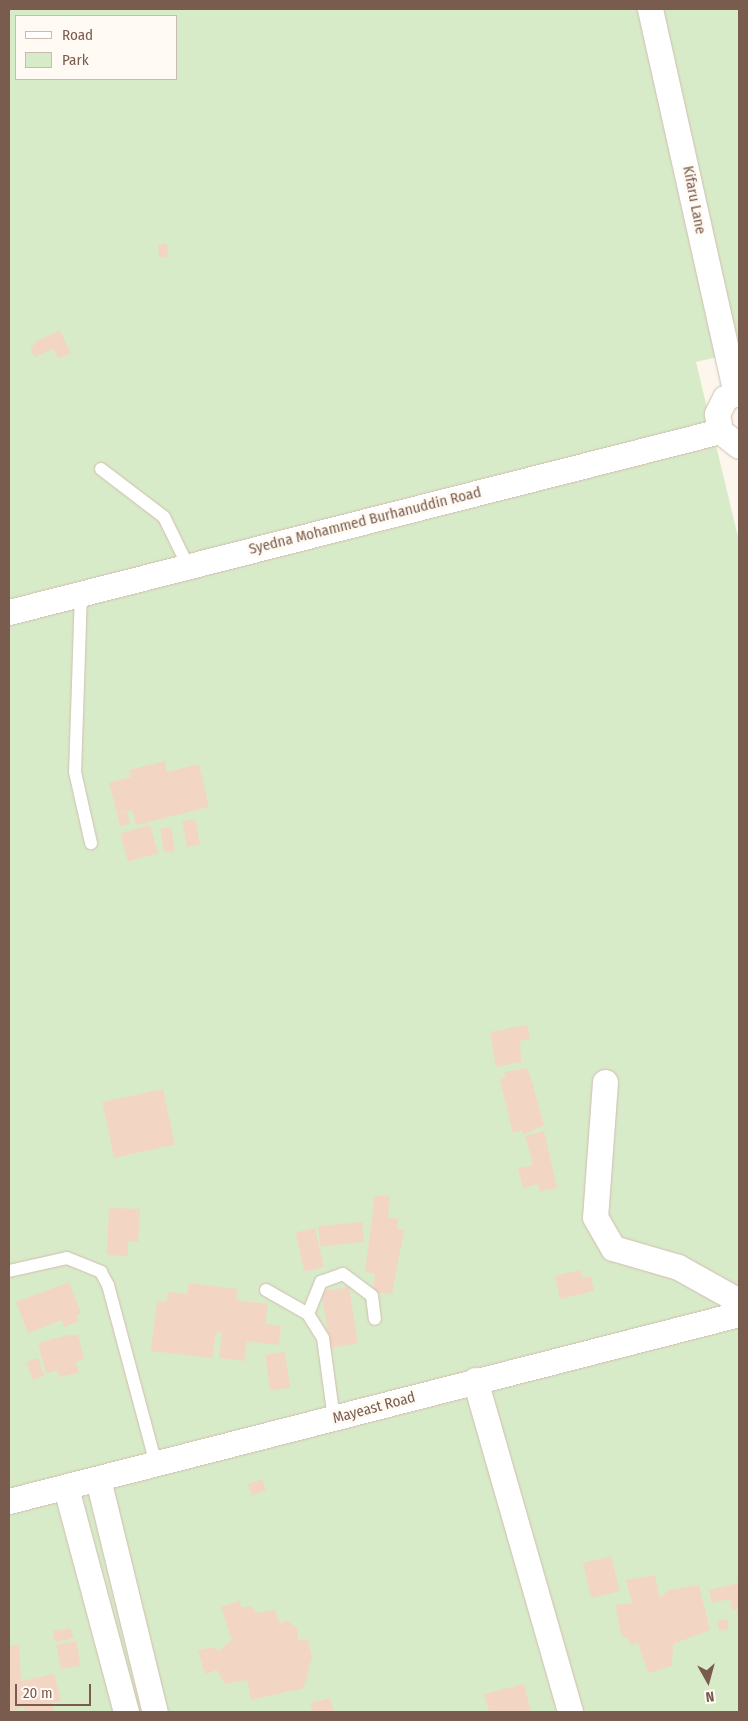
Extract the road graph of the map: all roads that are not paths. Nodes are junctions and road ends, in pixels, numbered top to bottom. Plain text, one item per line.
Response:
1 (650, 9) edge
2 (738, 392) edge
3 (720, 431) junction
4 (739, 446) edge
5 (100, 469) dead end
6 (188, 566) junction
7 (81, 593) junction
8 (9, 612) edge
9 (91, 843) dead end
10 (605, 1082) dead end
11 (9, 1271) edge
12 (266, 1290) dead end
13 (739, 1301) edge
14 (308, 1314) junction
15 (739, 1314) edge
16 (375, 1319) dead end
17 (475, 1380) junction
18 (334, 1419) junction
19 (156, 1464) junction
20 (98, 1479) junction
21 (66, 1488) junction
22 (9, 1502) edge
23 (126, 1712) edge
24 (155, 1712) edge
25 (570, 1712) edge

1 - 2 street, Kifaru Lane
2 - 3 street
3 - 4 street
3 - 6 street, Syedna Mohammed Burhanuddin Road
5 - 6 lane
6 - 7 street, Syedna Mohammed Burhanuddin Road
7 - 8 street, Syedna Mohammed Burhanuddin Road
7 - 9 lane
10 - 13 street
11 - 19 lane
12 - 14 lane
14 - 16 lane
14 - 18 lane
15 - 17 street, Mayeast Road
17 - 18 street, Mayeast Road
17 - 25 street
18 - 19 street, Mayeast Road
19 - 20 street, Mayeast Road
20 - 21 street, Mayeast Road
20 - 24 street
21 - 22 street, Mayeast Road
21 - 23 street

